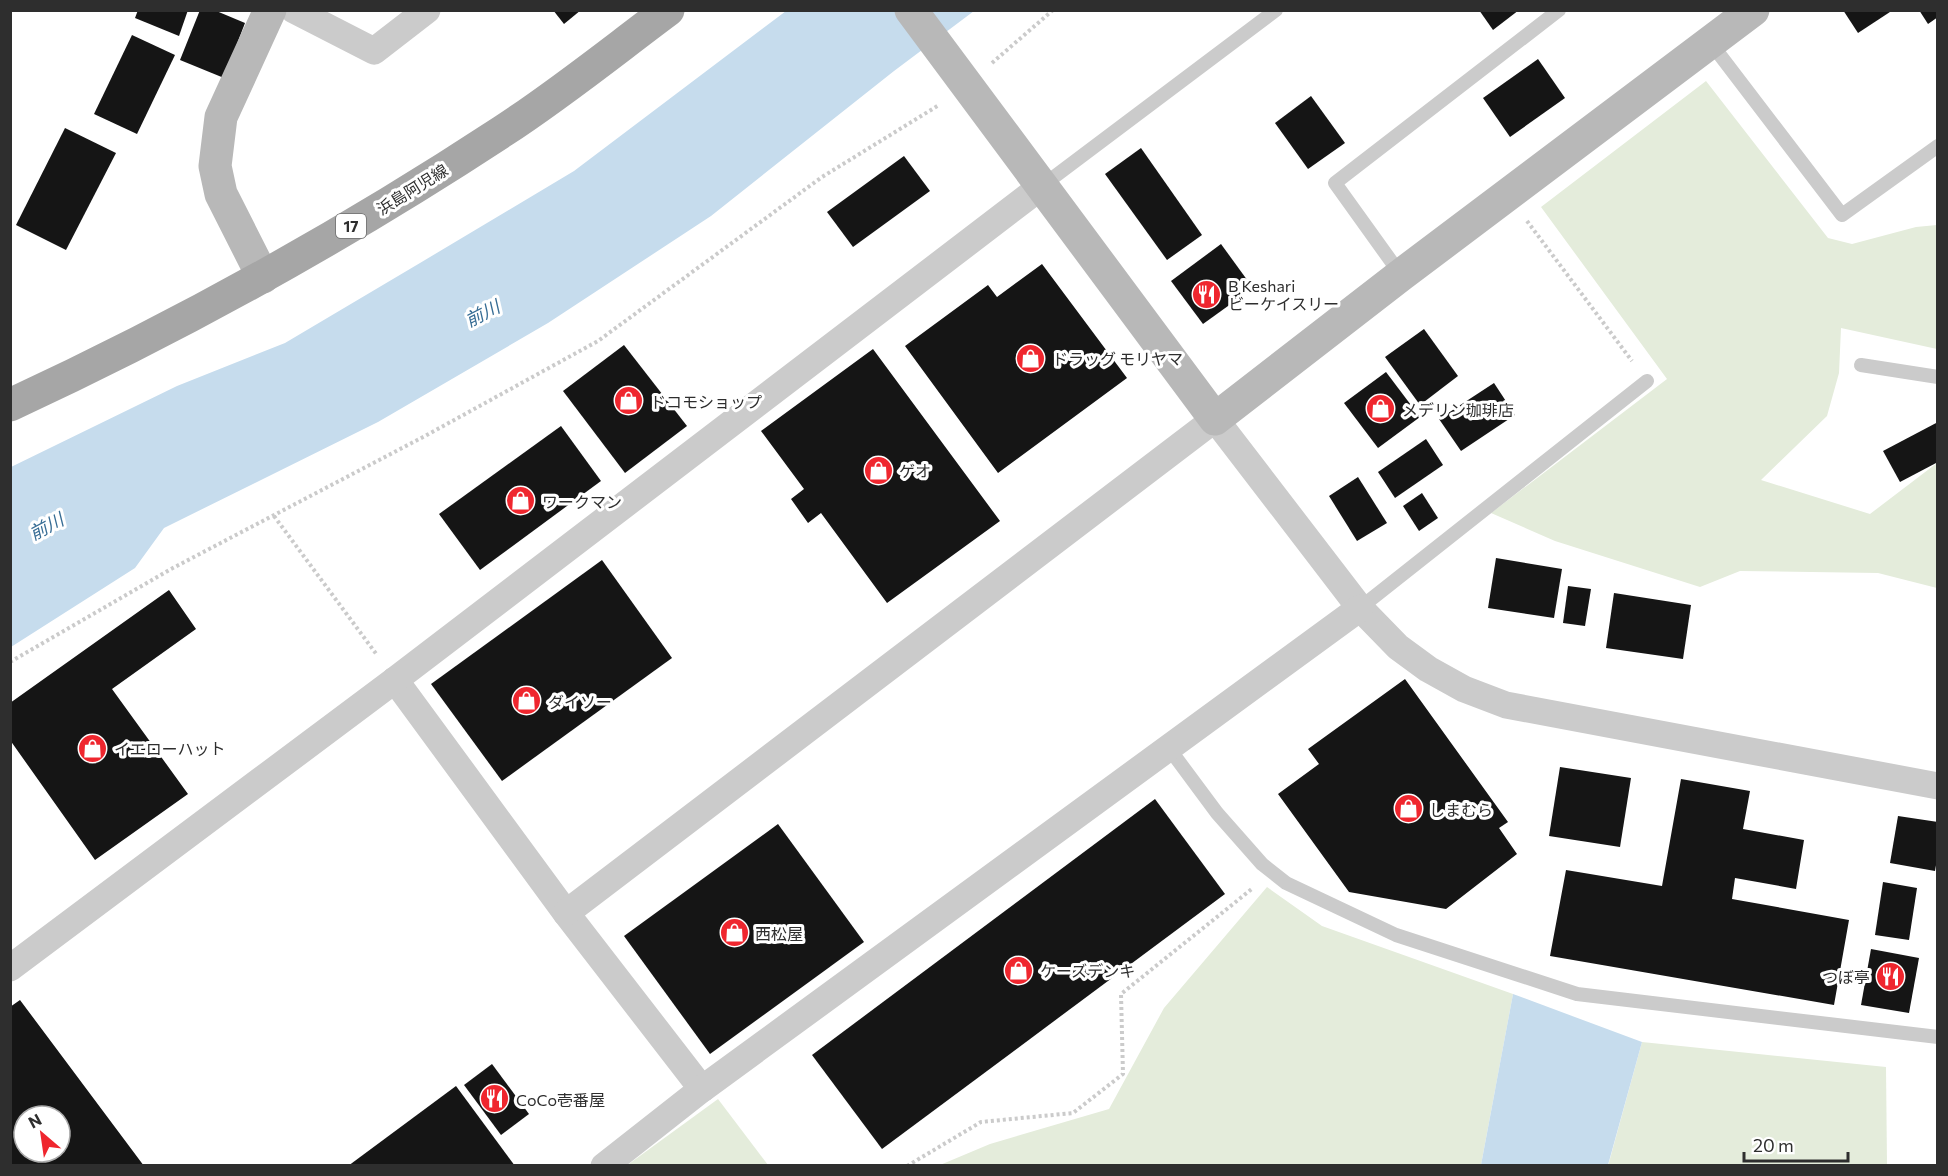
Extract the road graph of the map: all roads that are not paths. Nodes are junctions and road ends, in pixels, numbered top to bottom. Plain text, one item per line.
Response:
1 (270, 10) edge
2 (294, 10) edge
3 (426, 10) edge
4 (668, 10) edge
5 (911, 10) edge
6 (1276, 10) edge
7 (1559, 10) edge
8 (1753, 10) edge
9 (1710, 42) junction
10 (1938, 146) edge
11 (1042, 186) junction
12 (1401, 275) junction
13 (263, 278) junction
14 (1861, 365) dead end
15 (1938, 377) edge
16 (1647, 381) road end
17 (10, 405) edge
18 (1215, 419) junction
19 (1360, 608) junction
20 (395, 680) junction
21 (1168, 747) junction
22 (1938, 786) edge
23 (566, 913) junction
24 (10, 968) edge
25 (1938, 1037) edge
26 (702, 1089) junction
27 (604, 1166) edge

1 - 13 street
2 - 3 street
4 - 13 main road, 浜島阿児線 / 17
5 - 11 street
6 - 11 lane
7 - 12 lane
8 - 9 street
9 - 10 lane
9 - 12 street
11 - 18 street
11 - 20 street
12 - 18 street
13 - 17 main road, 浜島阿児線 / 17
14 - 15 lane
16 - 19 lane
18 - 19 street
18 - 23 street
19 - 21 street
19 - 22 street
20 - 23 street
20 - 24 street
21 - 25 lane
21 - 26 street
23 - 26 street
26 - 27 street

